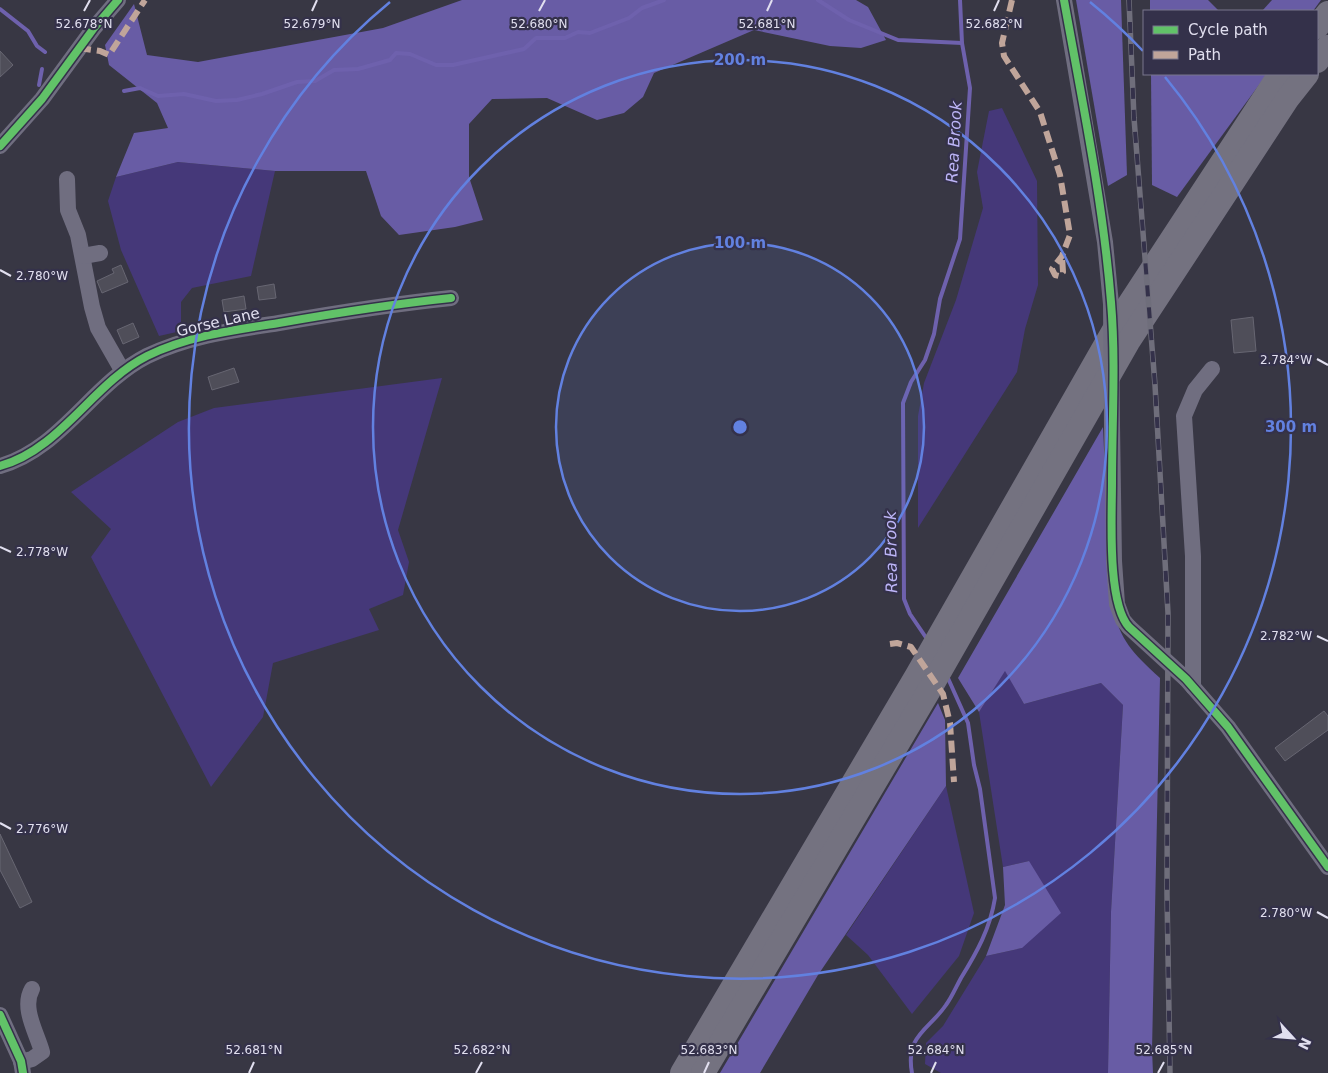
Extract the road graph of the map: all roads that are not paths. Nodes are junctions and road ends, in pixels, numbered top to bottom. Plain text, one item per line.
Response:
1 (118, 0) edge
2 (1064, 0) edge
3 (1328, 13) edge
4 (1318, 26) edge
5 (1328, 47) edge
6 (1318, 60) edge
7 (1279, 75) edge
8 (1306, 75) edge
9 (0, 146) edge
10 (67, 179) dead end
11 (100, 253) dead end
12 (83, 256) junction
13 (451, 298) dead end
14 (1212, 369) dead end
15 (122, 370) junction
16 (0, 466) edge
17 (1189, 683) junction
18 (922, 684) junction
19 (1328, 867) edge
20 (32, 989) dead end
21 (0, 1015) edge
22 (22, 1067) edge
23 (682, 1073) edge
24 (704, 1073) edge

1 - 9 street
2 - 17 street, bridge
3 - 4 highway
5 - 6 highway
7 - 18 highway
8 - 18 highway
10 - 12 street
11 - 12 street
12 - 15 street
13 - 15 street, Gorse Lane
14 - 17 street
15 - 16 street, Gorse Lane
17 - 19 street
18 - 23 highway
18 - 24 highway
20 - 22 street
21 - 22 street

